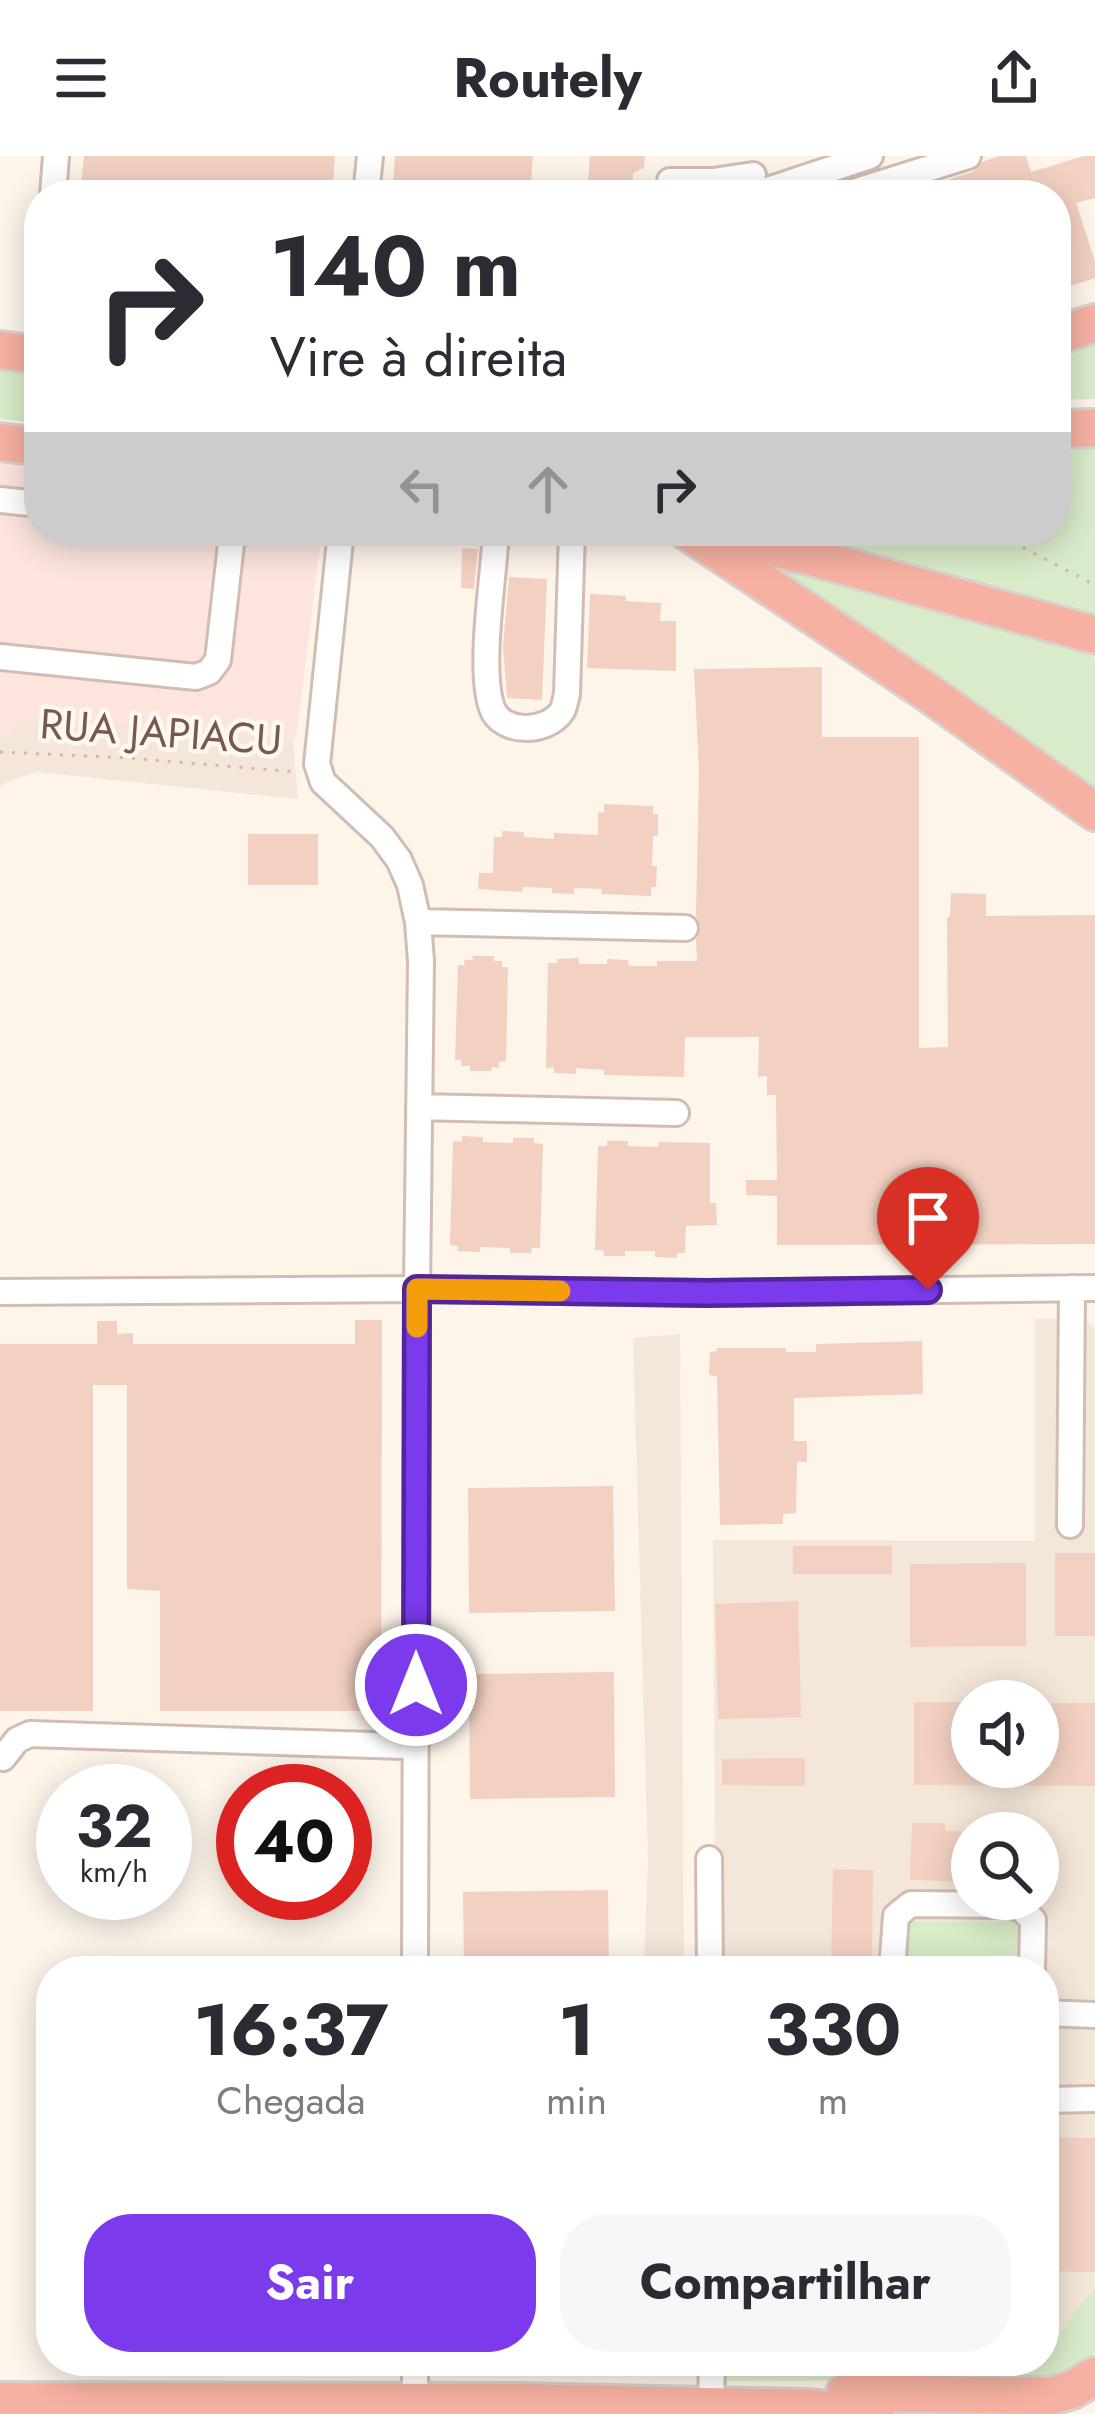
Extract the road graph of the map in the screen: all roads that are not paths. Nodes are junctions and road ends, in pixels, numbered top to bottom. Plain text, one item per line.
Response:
1 (870, 156) edge
2 (968, 156) edge
3 (670, 177) edge
4 (702, 180) edge
5 (754, 180) edge
6 (892, 180) edge
7 (235, 546) edge
8 (339, 546) edge
9 (495, 546) edge
10 (572, 546) edge
11 (712, 546) edge
12 (761, 546) edge
13 (779, 546) edge
14 (945, 595) junction
15 (1095, 635) edge
16 (0, 657) edge
17 (1095, 812) edge
18 (418, 922) junction
19 (685, 928) dead end
20 (419, 1107) junction
21 (676, 1113) dead end
22 (1084, 1288) edge
23 (417, 1289) junction
24 (0, 1292) edge
25 (1070, 1525) dead end
26 (416, 1744) junction
27 (3, 1757) edge
28 (710, 1859) dead end
29 (416, 1956) edge
30 (710, 1956) edge
31 (893, 1956) edge
32 (1032, 1956) edge
33 (1059, 2014) edge
34 (1095, 2015) edge
35 (1095, 2099) edge
36 (1059, 2100) edge
37 (415, 2376) edge
38 (712, 2376) edge
39 (1095, 2376) edge
40 (0, 2402) edge
41 (415, 2402) junction
42 (711, 2405) junction
43 (805, 2408) junction
44 (875, 2414) edge

1 - 5 street
2 - 6 street
3 - 4 street
7 - 16 street
8 - 18 street
9 - 10 street
11 - 17 highway
12 - 14 highway
13 - 14 street
14 - 15 highway
18 - 19 street
18 - 20 street
20 - 21 street
20 - 23 street
22 - 23 street
22 - 25 street
23 - 24 street
23 - 26 street
26 - 27 street
26 - 29 street
28 - 30 street
31 - 32 street
33 - 34 street
35 - 36 street
37 - 41 street
38 - 42 street
39 - 43 highway
40 - 41 highway
41 - 42 highway
42 - 43 highway
43 - 44 highway

